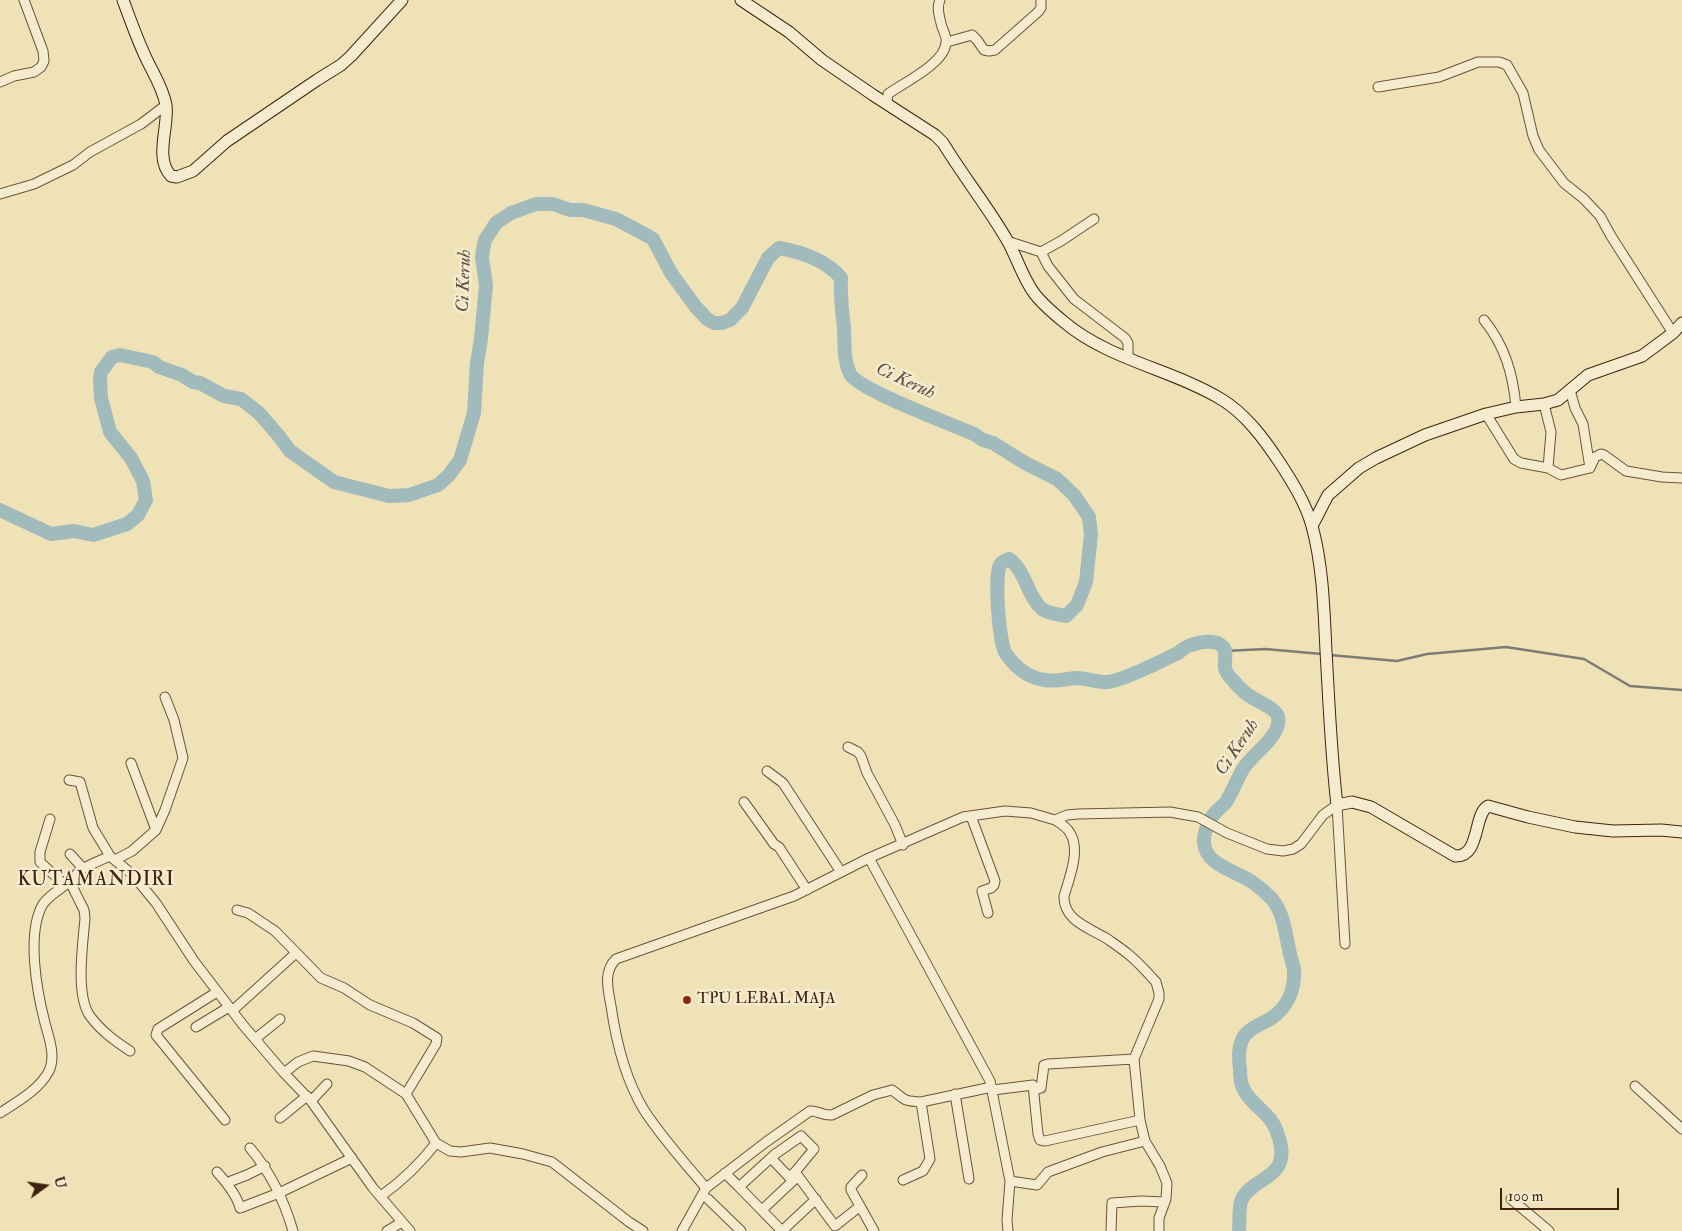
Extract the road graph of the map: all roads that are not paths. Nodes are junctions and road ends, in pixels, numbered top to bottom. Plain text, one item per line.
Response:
1 (24, 0) edge
2 (123, 0) edge
3 (402, 0) edge
4 (741, 0) edge
5 (940, 0) edge
6 (1041, 0) edge
7 (947, 42) junction
8 (0, 82) edge
9 (1378, 87) dead end
10 (887, 103) junction
11 (166, 105) junction
12 (0, 194) edge
13 (1094, 219) dead end
14 (1007, 241) junction
15 (1041, 252) junction
16 (1484, 320) dead end
17 (1682, 323) edge
18 (1673, 333) junction
19 (1128, 358) junction
20 (1570, 390) junction
21 (1544, 404) junction
22 (1516, 407) junction
23 (1486, 414) junction
24 (1548, 468) junction
25 (1590, 468) junction
26 (1682, 478) edge
27 (1312, 526) junction
28 (165, 697) dead end
29 (848, 747) dead end
30 (131, 763) dead end
31 (767, 770) dead end
32 (69, 780) dead end
33 (744, 802) dead end
34 (1337, 805) junction
35 (971, 816) junction
36 (50, 819) dead end
37 (1055, 820) junction
38 (156, 830) junction
39 (1682, 832) edge
40 (903, 845) junction
41 (70, 854) dead end
42 (112, 858) junction
43 (869, 858) junction
44 (81, 870) junction
45 (841, 872) junction
46 (68, 883) junction
47 (807, 890) junction
48 (237, 910) dead end
49 (988, 914) dead end
50 (1345, 944) dead end
51 (296, 953) junction
52 (217, 992) junction
53 (230, 1009) junction
54 (280, 1018) dead end
55 (196, 1028) dead end
56 (255, 1039) junction
57 (130, 1051) dead end
58 (1134, 1058) junction
59 (284, 1073) junction
60 (327, 1084) dead end
61 (1635, 1086) dead end
62 (993, 1089) junction
63 (1034, 1090) junction
64 (406, 1094) junction
65 (955, 1094) junction
66 (309, 1099) junction
67 (921, 1102) junction
68 (0, 1113) edge
69 (280, 1118) dead end
70 (225, 1120) dead end
71 (1140, 1120) junction
72 (1682, 1129) edge
73 (1145, 1141) junction
74 (436, 1143) junction
75 (250, 1148) dead end
76 (352, 1158) junction
77 (771, 1158) junction
78 (265, 1166) junction
79 (217, 1172) dead end
80 (725, 1173) junction
81 (862, 1175) dead end
82 (793, 1177) junction
83 (969, 1179) dead end
84 (902, 1180) dead end
85 (1010, 1181) junction
86 (226, 1183) junction
87 (739, 1187) junction
88 (706, 1188) junction
89 (279, 1193) junction
90 (381, 1196) junction
91 (708, 1199) dead end
92 (816, 1199) junction
93 (1511, 1199) dead end
94 (1165, 1202) junction
95 (859, 1207) junction
96 (762, 1210) junction
97 (402, 1222) junction
98 (834, 1229) edge
99 (293, 1231) edge
100 (387, 1231) edge
101 (410, 1231) edge
102 (643, 1231) edge
103 (682, 1231) edge
104 (741, 1231) edge
105 (783, 1231) edge
106 (874, 1231) edge
107 (1008, 1231) edge
108 (1111, 1231) edge
109 (1159, 1231) edge
110 (1549, 1231) edge

1 - 8 street
2 - 11 street
3 - 11 street
4 - 10 street
5 - 7 street
6 - 7 street
7 - 10 street
9 - 18 street
10 - 14 street
11 - 12 street
13 - 15 street
14 - 15 street
14 - 19 street
15 - 19 street
16 - 22 street
17 - 18 street
18 - 20 street
19 - 27 street
20 - 21 street
20 - 25 street
21 - 22 street
21 - 24 street
22 - 23 street
23 - 24 street
23 - 27 street
24 - 25 street
25 - 26 street
27 - 34 street
28 - 38 street
29 - 40 street
30 - 38 street
31 - 45 street
32 - 42 street
33 - 47 street
34 - 37 street
34 - 39 street
34 - 50 street
35 - 37 street
35 - 40 street
35 - 49 street
36 - 46 street
37 - 58 street
38 - 42 street
40 - 43 street
41 - 44 street
42 - 44 street
42 - 52 street
43 - 45 street
43 - 62 street
44 - 46 street
45 - 47 street
46 - 57 street
46 - 68 street
47 - 88 street
48 - 51 street
51 - 53 street
51 - 64 street
52 - 53 street
52 - 70 street
53 - 55 street
53 - 56 street
54 - 56 street
56 - 59 street
58 - 63 street
58 - 71 street
59 - 64 street
59 - 66 street
60 - 66 street
61 - 72 street
62 - 63 street
62 - 65 street
62 - 85 street
63 - 71 street
64 - 74 street
65 - 67 street
65 - 83 street
66 - 69 street
66 - 76 street
67 - 80 street
67 - 84 street
71 - 73 street
73 - 85 street
73 - 94 street
74 - 90 street
74 - 102 street
75 - 78 street
76 - 89 street
76 - 90 street
77 - 82 street
77 - 82 street
77 - 87 street
78 - 86 street
78 - 89 street
79 - 86 street
80 - 87 street
80 - 88 street
81 - 95 street
82 - 92 street
82 - 96 street
85 - 107 street
86 - 89 street
87 - 96 street
88 - 103 street
89 - 99 street
90 - 97 street
91 - 104 street
92 - 98 street
92 - 105 street
93 - 110 street
94 - 108 street
94 - 109 street
95 - 98 street
95 - 106 street
96 - 105 street
97 - 100 street
97 - 101 street

